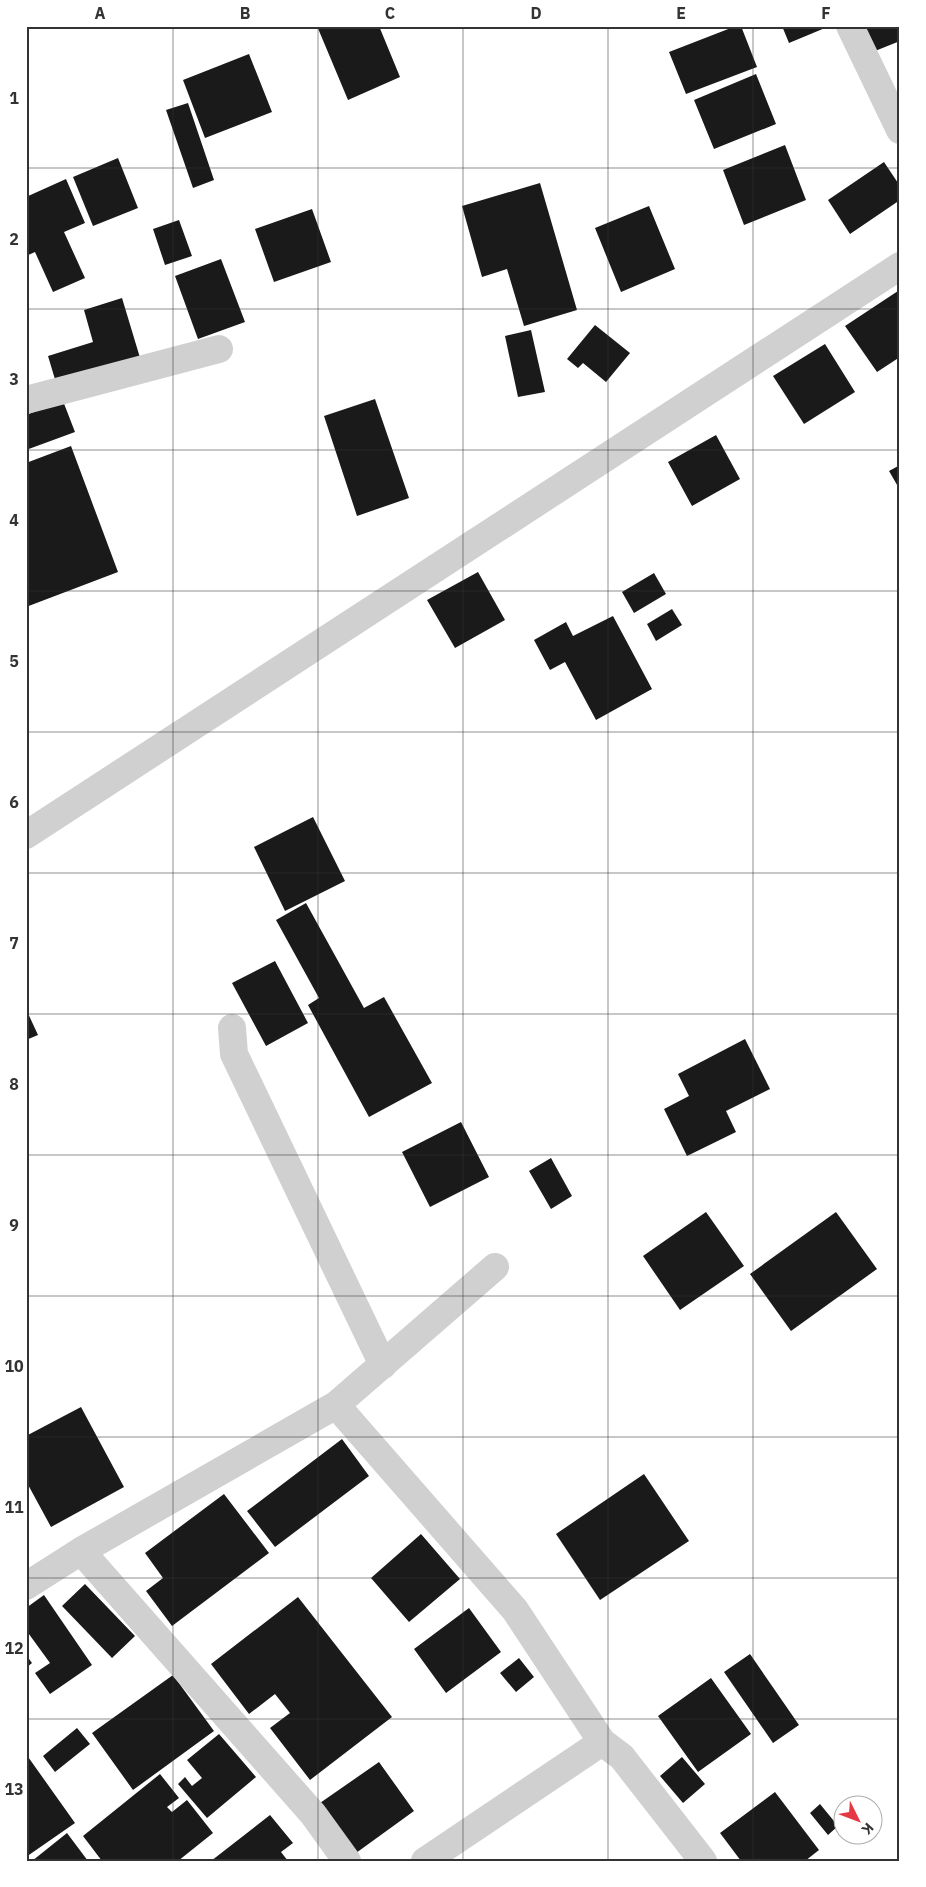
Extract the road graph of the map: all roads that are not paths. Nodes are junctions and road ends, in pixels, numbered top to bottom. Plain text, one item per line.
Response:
1 (850, 26) edge
2 (900, 130) edge
3 (900, 266) edge
4 (219, 349) dead end
5 (26, 400) edge
6 (26, 835) edge
7 (232, 1028) dead end
8 (495, 1267) dead end
9 (383, 1365) junction
10 (336, 1405) junction
11 (81, 1552) junction
12 (26, 1586) edge
13 (602, 1742) junction
14 (348, 1861) edge
15 (425, 1861) edge
16 (703, 1861) edge

1 - 2 street
3 - 6 street
4 - 5 street
7 - 9 street
8 - 9 street
9 - 10 street
10 - 11 street
10 - 13 street
11 - 12 street
11 - 14 street
13 - 15 street
13 - 16 street

